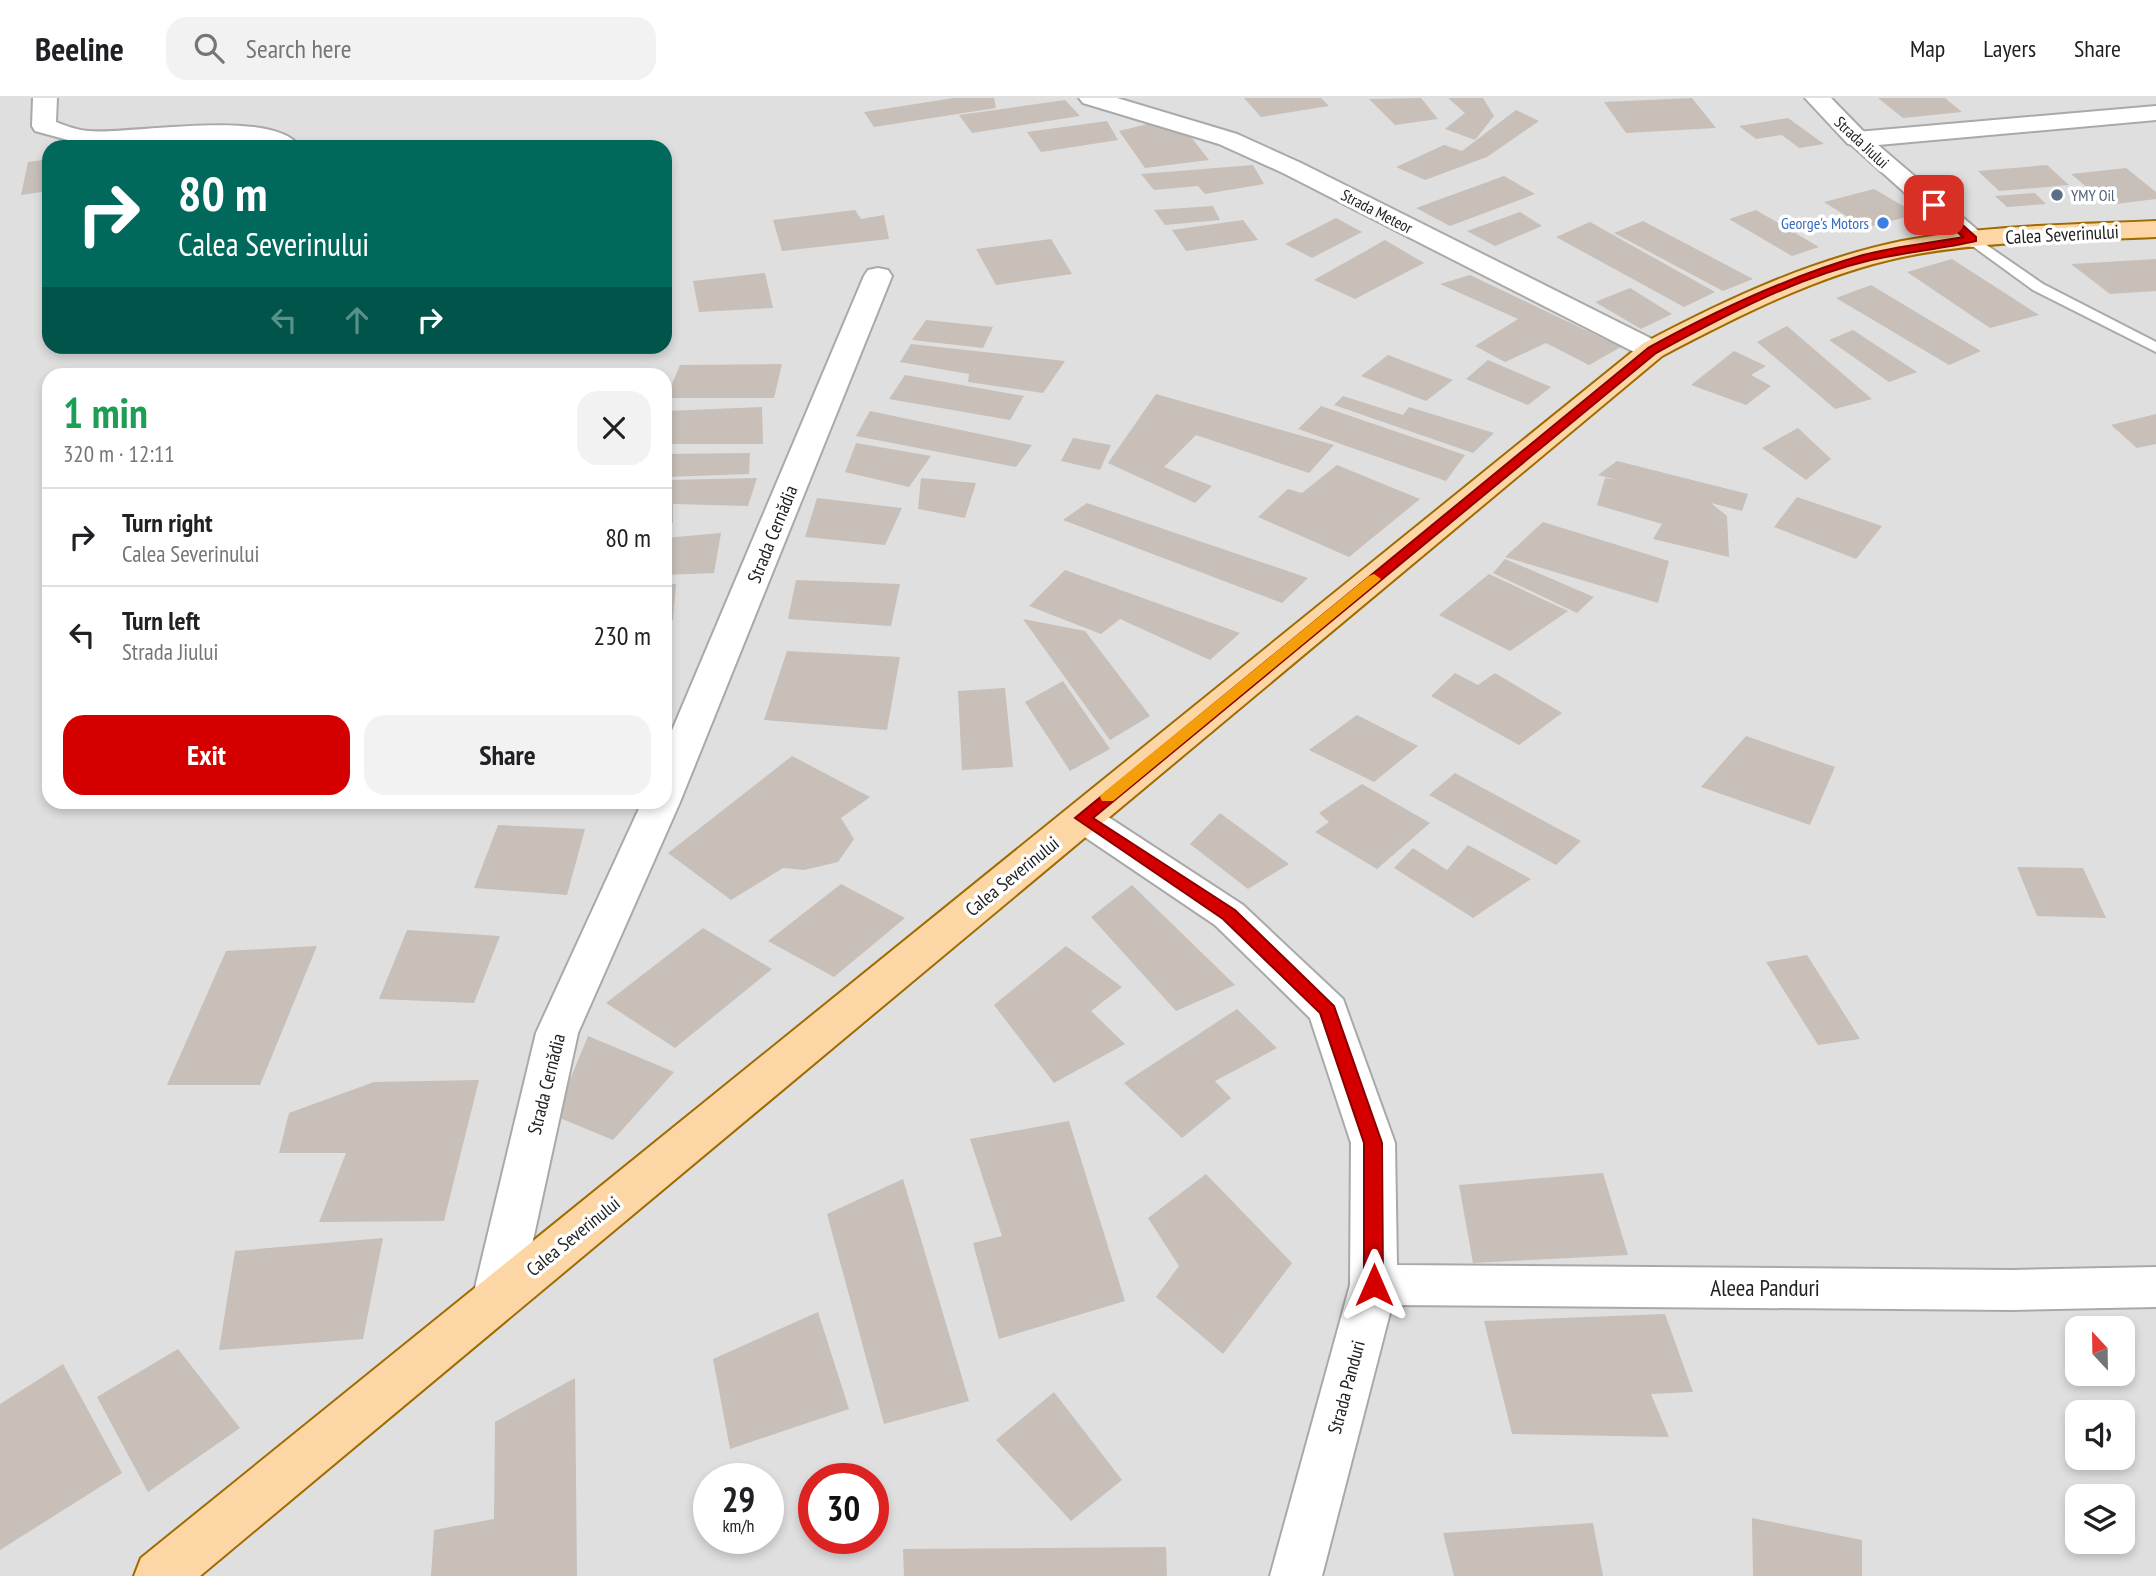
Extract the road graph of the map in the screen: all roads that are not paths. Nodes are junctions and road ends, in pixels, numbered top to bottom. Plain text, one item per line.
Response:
1 (45, 98) edge
2 (1091, 98) edge
3 (1816, 98) edge
4 (2156, 113) edge
5 (1857, 139) junction
6 (276, 140) edge
7 (2156, 229) edge
8 (1972, 239) junction
9 (878, 276) dead end
10 (2156, 335) edge
11 (2133, 336) junction
12 (2156, 348) edge
13 (1652, 350) junction
14 (672, 775) edge
15 (658, 809) edge
16 (1083, 818) junction
17 (1374, 1285) junction
18 (2156, 1287) edge
19 (496, 1300) junction
20 (160, 1576) edge
21 (1296, 1576) edge

1 - 6 street
2 - 13 street, Strada Meteor
3 - 5 street, Strada Jiului
4 - 5 street
5 - 8 street, Strada Jiului
7 - 8 main road, Calea Severinului
8 - 11 lane
8 - 13 main road, Calea Severinului
9 - 14 street, Strada Cernădia
10 - 11 lane
11 - 12 lane
13 - 16 main road, Calea Severinului
15 - 19 street, Strada Cernădia
16 - 17 street, Strada Panduri
16 - 19 main road, Calea Severinului
17 - 18 street, Aleea Panduri
17 - 21 street, Strada Panduri
19 - 20 main road, Calea Severinului

